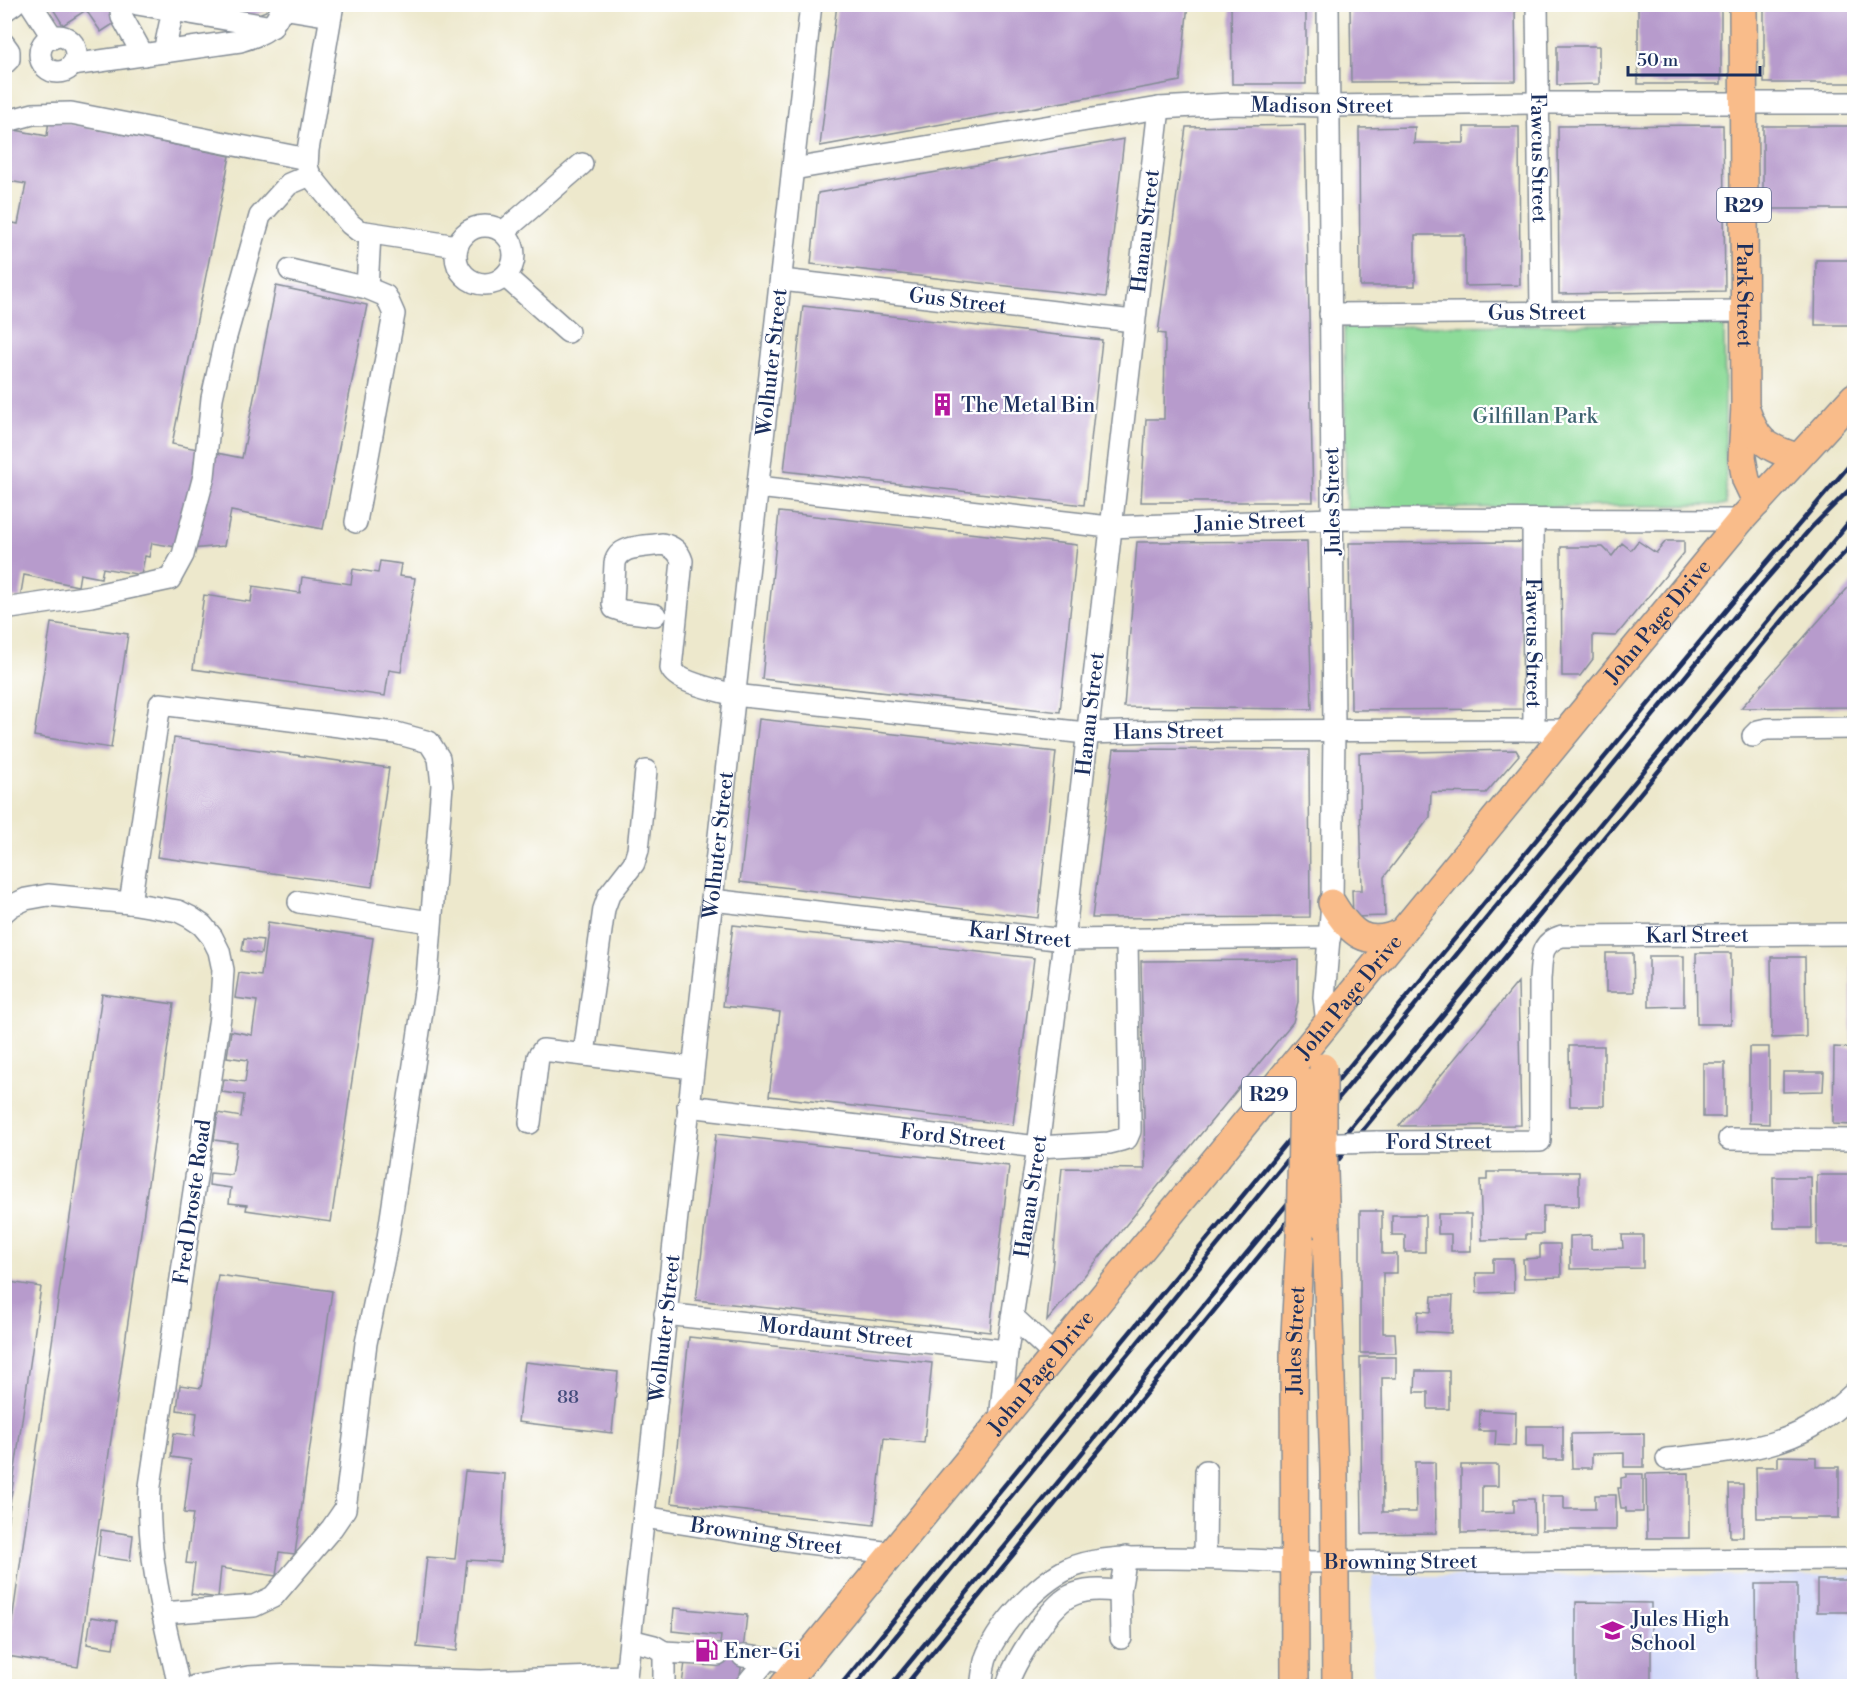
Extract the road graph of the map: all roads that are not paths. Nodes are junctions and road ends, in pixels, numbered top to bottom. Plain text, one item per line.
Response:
1 (14, 4) edge
2 (31, 4) edge
3 (125, 4) edge
4 (136, 4) edge
5 (811, 4) edge
6 (1328, 4) edge
7 (1537, 4) edge
8 (1743, 4) edge
9 (282, 6) edge
10 (4, 10) edge
11 (173, 10) junction
12 (332, 10) edge
13 (272, 27) junction
14 (4, 44) edge
15 (164, 52) junction
16 (143, 55) junction
17 (4, 64) edge
18 (1536, 103) junction
19 (1854, 103) edge
20 (1743, 104) junction
21 (1329, 106) junction
22 (1159, 108) junction
23 (4, 122) edge
24 (582, 164) dead end
25 (309, 167) junction
26 (794, 169) junction
27 (503, 232) junction
28 (370, 234) junction
29 (457, 246) junction
30 (290, 270) dead end
31 (506, 276) junction
32 (782, 280) junction
33 (368, 288) junction
34 (1541, 311) junction
35 (1744, 311) junction
36 (1330, 315) junction
37 (1133, 321) junction
38 (568, 332) dead end
39 (1854, 397) edge
40 (1745, 406) junction
41 (1797, 458) junction
42 (758, 487) junction
43 (1749, 512) junction
44 (1332, 519) junction
45 (1533, 520) junction
46 (356, 522) dead end
47 (1109, 527) junction
48 (4, 609) edge
49 (656, 615) dead end
50 (734, 695) junction
51 (1854, 728) edge
52 (1334, 730) junction
53 (1534, 730) junction
54 (1568, 730) junction
55 (1086, 733) junction
56 (1753, 736) dead end
57 (646, 771) dead end
58 (712, 900) junction
59 (299, 902) dead end
60 (130, 903) junction
61 (1332, 903) junction
62 (4, 912) edge
63 (430, 922) junction
64 (1402, 932) junction
65 (1854, 934) edge
66 (1330, 937) junction
67 (1064, 940) junction
68 (1127, 940) junction
69 (1324, 997) junction
70 (1327, 1024) junction
71 (584, 1054) junction
72 (1311, 1065) junction
73 (693, 1068) junction
74 (688, 1106) junction
75 (530, 1123) dead end
76 (1730, 1139) dead end
77 (1854, 1140) edge
78 (1540, 1141) joint
79 (1312, 1143) junction
80 (1038, 1147) junction
81 (665, 1314) junction
82 (1013, 1317) junction
83 (1007, 1351) junction
84 (1294, 1354) junction
85 (1331, 1354) junction
86 (1054, 1355) junction
87 (1854, 1393) edge
88 (1000, 1420) junction
89 (1667, 1459) dead end
90 (1206, 1471) dead end
91 (644, 1517) junction
92 (892, 1553) junction
93 (1126, 1557) junction
94 (1205, 1558) junction
95 (1854, 1558) edge
96 (1335, 1561) junction
97 (1294, 1562) junction
98 (1120, 1591) junction
99 (162, 1612) junction
100 (1121, 1638) dead end
101 (630, 1641) junction
102 (664, 1652) junction
103 (718, 1655) dead end
104 (743, 1656) dead end
105 (768, 1658) junction
106 (790, 1677) edge
107 (626, 1681) edge
108 (179, 1686) edge
109 (195, 1686) edge
110 (664, 1686) edge
111 (745, 1686) edge
112 (981, 1686) edge
113 (1007, 1686) edge
114 (1295, 1686) edge
115 (1336, 1686) edge

1 - 10 street
2 - 16 street
3 - 16 street
4 - 11 street
5 - 26 street, Wolhuter Street
6 - 21 street, Jules Street
7 - 18 street, Fawcus Street
8 - 20 main road, Park Street / R29
9 - 12 street
9 - 13 street
11 - 13 street
11 - 15 street
12 - 25 street
13 - 15 street
14 - 17 street
15 - 16 street
18 - 20 street, Madison Street
18 - 21 street, Madison Street
18 - 34 street, Fawcus Street
19 - 20 street, Madison Street
20 - 35 main road, Park Street / R29
21 - 22 street, Madison Street
21 - 36 street, Jules Street
22 - 26 street, Madison Street
22 - 37 street, Hanau Street
23 - 25 street
24 - 27 street
25 - 28 street
25 - 48 street
26 - 32 street, Wolhuter Street
27 - 29 street
27 - 31 street
28 - 29 street
28 - 33 street
29 - 31 street
30 - 33 street
31 - 38 street
32 - 37 street, Gus Street
32 - 42 street, Wolhuter Street
33 - 46 street
34 - 35 street, Gus Street
34 - 36 street, Gus Street
35 - 40 main road, Park Street / R29
36 - 44 street, Jules Street
37 - 47 street, Hanau Street
39 - 41 main road, John Page Drive
40 - 41 main road, Park Street / R29
40 - 43 main road, Park Street / R29
41 - 43 main road, John Page Drive
42 - 47 street, Janie Street
42 - 50 street, Wolhuter Street
43 - 45 street, Janie Street
43 - 54 main road, John Page Drive
44 - 45 street, Janie Street
44 - 47 street, Janie Street
44 - 52 street, Jules Street
45 - 53 street, Fawcus Street
47 - 55 street, Hanau Street
49 - 50 street, Hans Street
50 - 55 street, Hans Street
50 - 58 street, Wolhuter Street
51 - 56 street
52 - 53 street, Hans Street
52 - 55 street, Hans Street
52 - 61 street, Jules Street
53 - 54 street, Hans Street
54 - 64 main road, John Page Drive
55 - 67 street, Hanau Street
57 - 71 street
58 - 67 street, Karl Street
58 - 73 street, Wolhuter Street
59 - 63 street
60 - 62 street, Fred Droste Road
60 - 63 street
60 - 99 street, Fred Droste Road
61 - 64 main road
61 - 66 street, Jules Street
63 - 99 street
64 - 70 main road, John Page Drive
65 - 78 street, Karl Street
66 - 68 street, Karl Street
66 - 69 street, Jules Street
67 - 68 street, Karl Street
67 - 80 street, Hanau Street
68 - 80 street, Ford Street
69 - 70 street, Jules Street
69 - 72 street, Jules Street
70 - 72 main road, Jules Street
71 - 73 street
71 - 75 street
72 - 79 main road, Jules Street, bridge
72 - 86 main road, John Page Drive / R29
73 - 74 street, Wolhuter Street
74 - 80 street, Ford Street
74 - 81 street, Wolhuter Street
76 - 77 street
78 - 79 street, Ford Street, bridge
79 - 84 main road, Jules Street, bridge
79 - 85 main road, Jules Street, bridge
80 - 82 street, Hanau Street
81 - 83 street, Mordaunt Street
81 - 91 street, Wolhuter Street
82 - 83 street, Hanau Street
82 - 86 street
83 - 88 street, Hanau Street
84 - 85 main road
84 - 97 main road, Jules Street
85 - 96 main road, Jules Street
86 - 88 main road, John Page Drive / R29
87 - 89 street
88 - 92 main road, John Page Drive / R29
90 - 94 street
91 - 92 street, Browning Street
91 - 101 street, Wolhuter Street
92 - 106 main road, John Page Drive / R29
93 - 94 street, Browning Street
93 - 98 street
93 - 112 street, Browning Street
94 - 97 street, Browning Street
95 - 96 street, Browning Street
96 - 97 street, Browning Street
96 - 115 main road, Jules Street
97 - 114 main road, Jules Street
98 - 100 street
98 - 113 street
99 - 108 street, Fred Droste Road
101 - 102 street
101 - 107 street, Wolhuter Street
102 - 103 street
102 - 110 street
104 - 105 street
105 - 106 street
105 - 111 street
107 - 109 street

